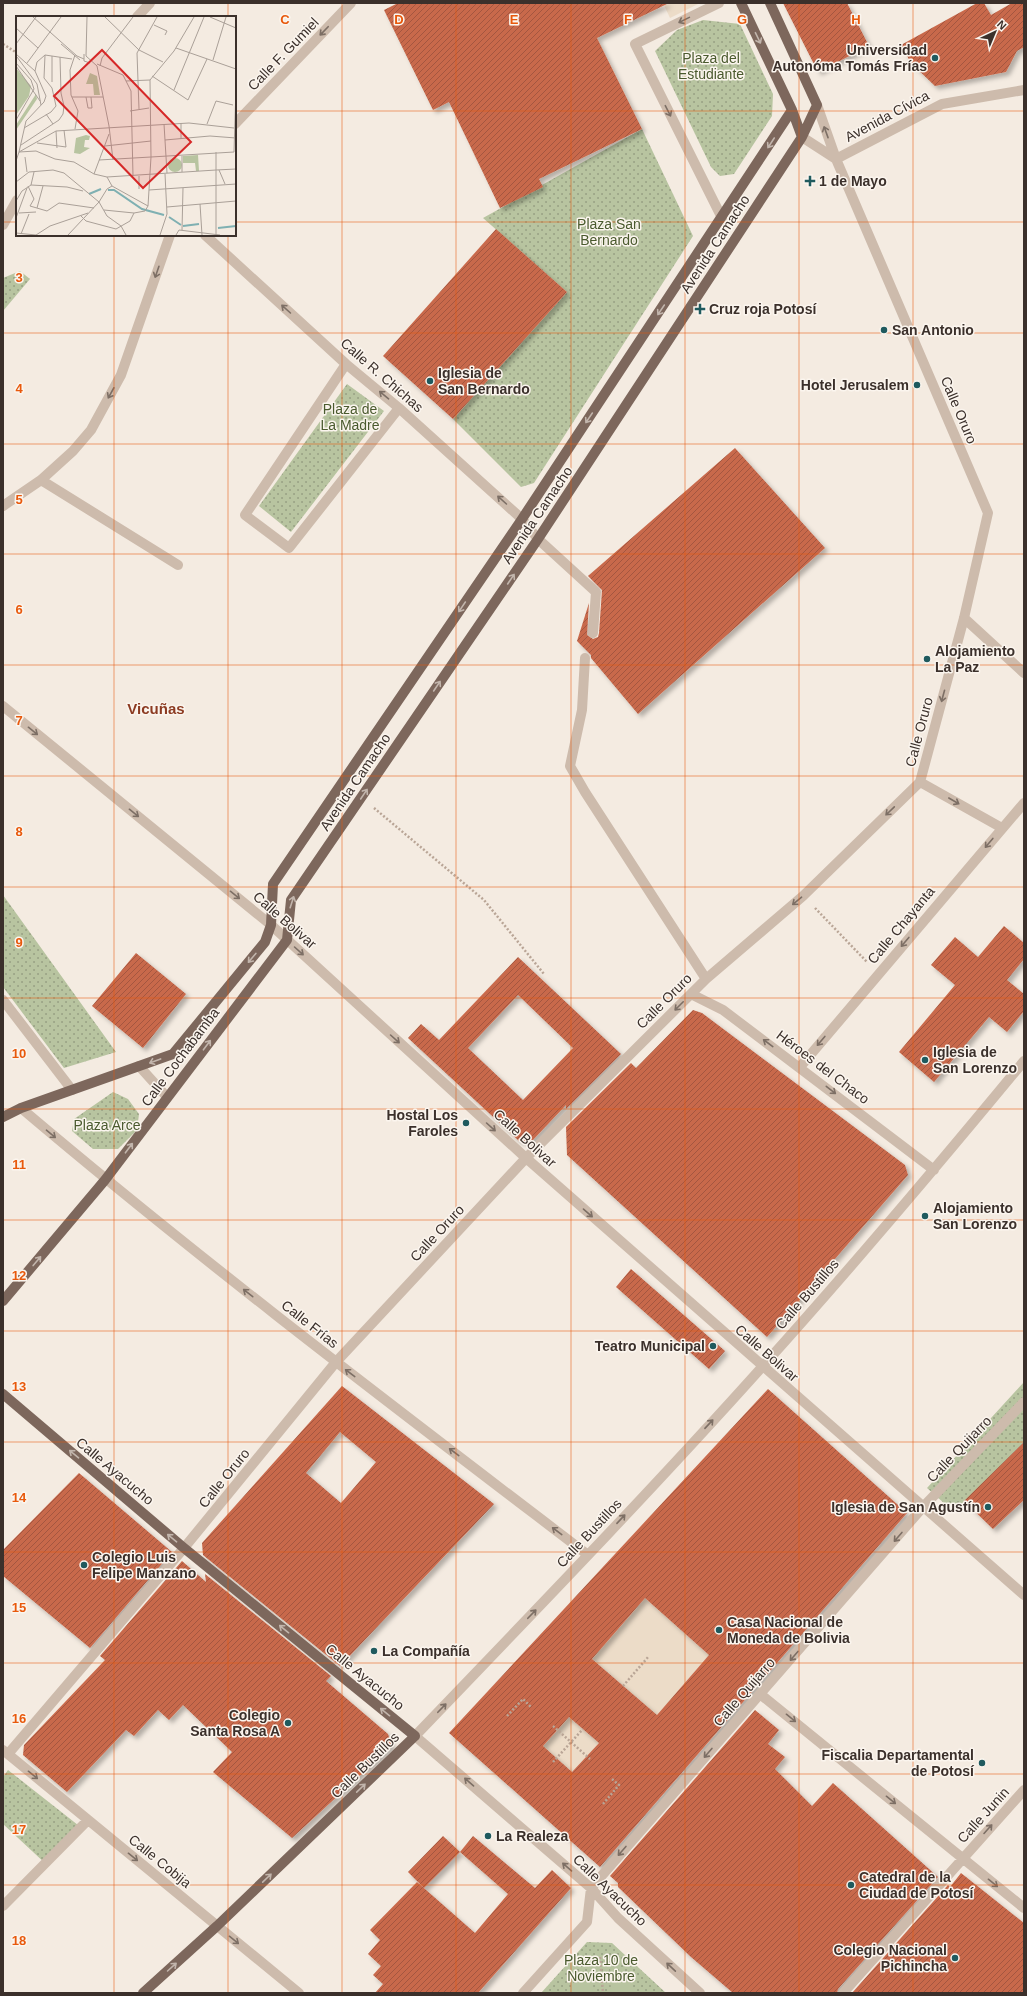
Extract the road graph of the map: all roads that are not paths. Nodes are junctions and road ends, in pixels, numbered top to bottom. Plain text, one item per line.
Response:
1 (150, 3) edge
2 (351, 3) edge
3 (719, 3) edge
4 (741, 3) edge
5 (770, 3) edge
6 (138, 16) edge
7 (1024, 90) edge
8 (817, 105) junction
9 (792, 110) junction
10 (236, 123) edge
11 (802, 137) junction
12 (836, 159) junction
13 (16, 202) edge
14 (722, 218) junction
15 (3, 225) edge
16 (170, 236) edge
17 (206, 236) edge
18 (346, 364) junction
19 (399, 408) junction
20 (41, 480) junction
21 (3, 506) edge
22 (522, 519) junction
23 (538, 539) junction
24 (178, 565) dead end
25 (964, 618) junction
26 (592, 633) dead end
27 (586, 658) dead end
28 (1024, 673) edge
29 (3, 706) edge
30 (920, 782) junction
31 (1024, 802) edge
32 (1002, 828) junction
33 (271, 925) junction
34 (287, 940) junction
35 (706, 979) junction
36 (691, 994) junction
37 (3, 1000) edge
38 (1024, 1061) edge
39 (139, 1066) junction
40 (800, 1067) junction
41 (72, 1090) junction
42 (167, 1097) junction
43 (21, 1108) junction
44 (3, 1117) edge
45 (526, 1158) junction
46 (934, 1170) junction
47 (105, 1180) junction
48 (3, 1301) edge
49 (336, 1362) junction
50 (762, 1367) junction
51 (3, 1394) edge
52 (1024, 1402) edge
53 (923, 1507) junction
54 (184, 1548) junction
55 (588, 1555) junction
56 (1024, 1595) edge
57 (760, 1694) junction
58 (415, 1736) junction
59 (5, 1752) edge
60 (1024, 1790) edge
61 (88, 1820) junction
62 (962, 1858) junction
63 (591, 1888) junction
64 (3, 1906) edge
65 (1024, 1908) edge
66 (217, 1926) junction
67 (142, 1993) edge
68 (299, 1993) edge
69 (523, 1993) edge
70 (700, 1993) edge
71 (843, 1993) edge

1 - 6 street
2 -> 10 street, Calle F. Gumiel
3 -> 14 street
4 -> 9 main road
5 - 8 main road
7 - 12 street, Avenida Cívica
8 - 11 main road, Avenida Camacho
12 -> 8 street, Calle Oruro
9 - 11 main road
9 -> 14 main road, Avenida Camacho
11 - 12 street
11 - 23 main road, Avenida Camacho
12 - 25 street, Calle Oruro
13 - 15 street
14 -> 22 main road, Avenida Camacho
16 -> 20 street
18 -> 17 street, Calle R. Chichas
19 -> 18 street, Calle R. Chichas
18 - 19 street
22 -> 19 street, Calle R. Chichas
20 - 21 street
20 - 24 street
22 - 23 street, Calle R. Chichas
22 -> 33 main road, Avenida Camacho
23 - 26 street, Calle R. Chichas
34 -> 23 main road, Avenida Camacho
25 - 28 street
25 -> 30 street, Calle Oruro
27 - 35 street
29 -> 33 street, Calle Bolivar
30 -> 32 street
30 -> 35 street, Calle Oruro
31 - 32 street, Calle Chayanta
32 -> 40 street, Calle Chayanta
33 - 34 street, Calle Bolivar
33 -> 39 main road, Calle Cochabamba
42 -> 34 main road, Calle Cochabamba
34 -> 45 street, Calle Bolivar
35 - 36 street, Calle Oruro
40 -> 36 street, Héroes del Chaco
36 -> 45 street, Calle Oruro
37 - 41 street
38 - 46 street, Calle Bustillos
39 - 41 main road, Calle Cochabamba
39 - 42 street
40 -> 46 street, Héroes del Chaco
41 - 43 main road, Calle Cochabamba
47 -> 42 main road, Calle Cochabamba
43 - 44 main road, Calle Cochabamba
43 -> 47 street, Calle Frías
45 - 49 street, Calle Oruro
45 -> 50 street, Calle Bolivar
46 - 50 street, Calle Bustillos
48 -> 47 main road, Calle Cochabamba
49 -> 47 street, Calle Frías
49 - 54 street, Calle Oruro
55 -> 49 street, Calle Frías
50 - 53 street, Calle Bolivar
55 -> 50 street, Calle Bustillos
54 -> 51 main road, Calle Ayacucho
52 - 53 street, Calle Quijarro
53 - 56 street, Calle Bolivar
53 -> 57 street, Calle Quijarro
58 -> 54 main road, Calle Ayacucho
54 - 59 street, Calle Oruro
58 -> 55 street, Calle Bustillos
57 -> 62 street
57 -> 63 street, Calle Quijarro
63 -> 58 street, Calle Ayacucho
66 -> 58 main road, Calle Bustillos
59 -> 61 street, Calle Cobija
62 -> 60 street, Calle Junin
61 - 64 street
61 -> 66 street, Calle Cobija
62 -> 65 street
62 - 71 street, Calle Junin
63 - 69 street
70 -> 63 street, Calle Ayacucho
67 -> 66 main road, Calle Bustillos
66 -> 68 street, Calle Cobija

